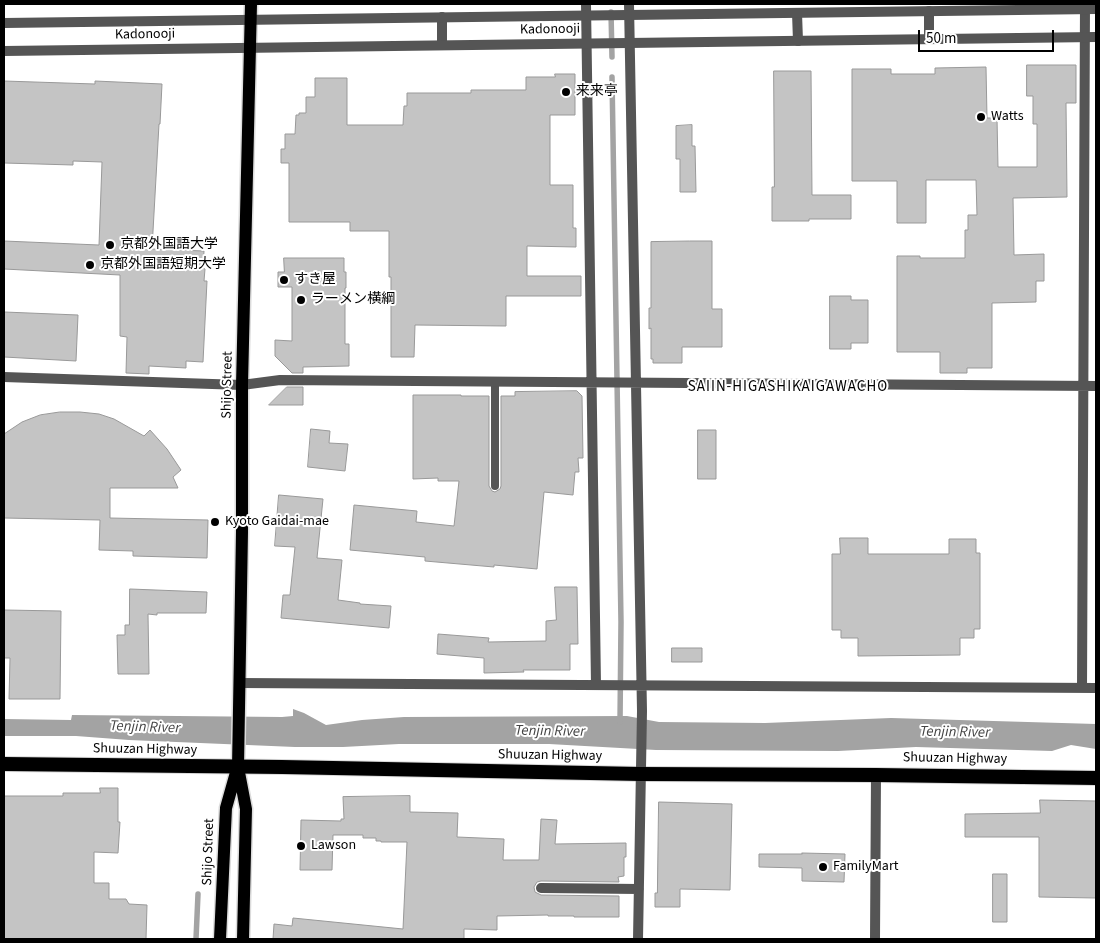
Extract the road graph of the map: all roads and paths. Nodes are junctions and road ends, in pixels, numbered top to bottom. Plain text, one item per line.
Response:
1 (251, 4) edge
2 (586, 4) edge
3 (629, 4) edge
4 (1085, 7) edge
5 (1096, 9) edge
6 (929, 11) junction
7 (797, 13) junction
8 (624, 15) junction
9 (586, 16) junction
10 (442, 17) junction
11 (251, 20) junction
12 (4, 23) edge
13 (1085, 37) junction
14 (1096, 37) edge
15 (929, 39) junction
16 (798, 41) junction
17 (624, 43) junction
18 (587, 44) junction
19 (442, 46) junction
20 (250, 48) junction
21 (4, 51) edge
22 (4, 378) edge
23 (495, 381) junction
24 (592, 382) junction
25 (636, 383) junction
26 (242, 385) junction
27 (1084, 386) junction
28 (1096, 386) edge
29 (495, 486) dead end
30 (239, 683) junction
31 (601, 685) junction
32 (637, 686) junction
33 (1082, 688) junction
34 (1096, 688) edge
35 (4, 764) edge
36 (238, 767) junction
37 (641, 774) junction
38 (876, 774) junction
39 (1096, 778) edge
40 (541, 888) dead end
41 (639, 889) junction
42 (220, 939) edge
43 (243, 939) edge
44 (638, 939) edge
45 (875, 939) edge

1 - 11 main road, Shijo Street
2 - 9 street
3 - 8 street
4 - 5 street, Kadonooji
4 - 6 street, Kadonooji
4 - 13 street
6 - 7 street, Kadonooji
6 - 15 street
7 - 8 street, Kadonooji
7 - 16 street
8 - 9 street, Kadonooji
8 - 17 street
9 - 10 street, Kadonooji
9 - 18 street
10 - 11 street, Kadonooji
10 - 19 street
11 - 12 street, Kadonooji
11 - 20 main road, Shijo Street
13 - 14 street, Kadonooji
13 - 15 street, Kadonooji
13 - 27 street
15 - 16 street, Kadonooji
16 - 17 street, Kadonooji
17 - 18 street, Kadonooji
17 - 25 street
18 - 19 street, Kadonooji
18 - 24 street
19 - 20 street, Kadonooji
20 - 21 street, Kadonooji
20 - 26 main road, Shijo Street
22 - 26 street
23 - 24 street
23 - 26 street
23 - 29 lane
24 - 25 street
24 - 31 street
25 - 27 street
25 - 32 street
26 - 30 main road, Shijo Street
27 - 28 street
27 - 33 street
30 - 31 street
30 - 36 main road, Shijo Street
31 - 32 street
32 - 33 street
32 - 37 street
33 - 34 street
35 - 36 highway, Shuuzan Highway
36 - 37 highway, Shuuzan Highway
36 - 42 main road, Shijo Street
36 - 43 main road, Shijo Street
37 - 38 highway, Shuuzan Highway
37 - 41 street
38 - 39 highway, Shuuzan Highway
38 - 45 street
40 - 41 street
41 - 44 street

